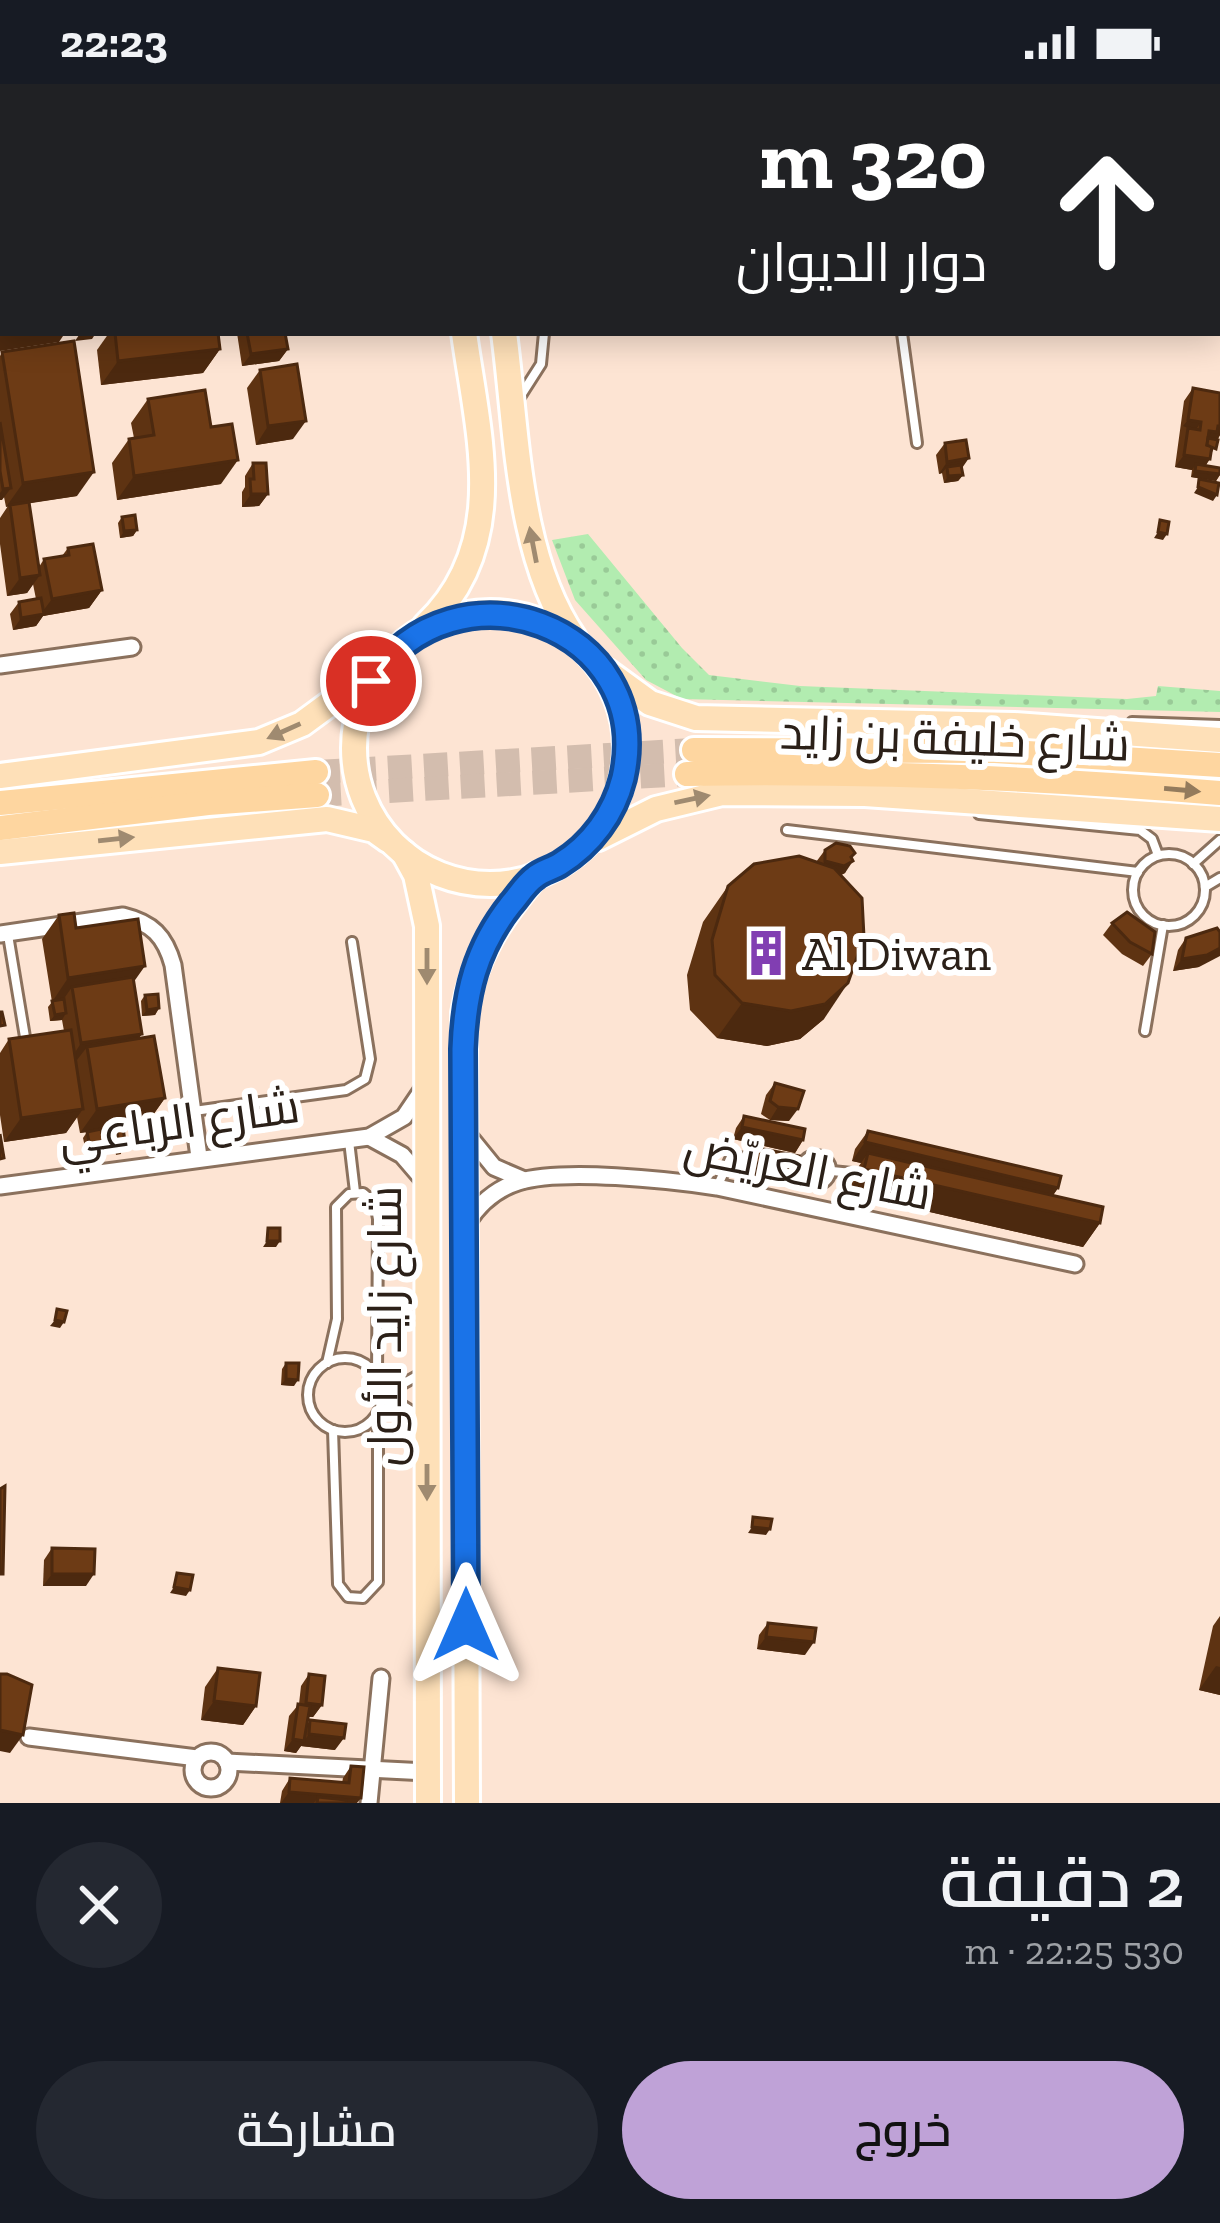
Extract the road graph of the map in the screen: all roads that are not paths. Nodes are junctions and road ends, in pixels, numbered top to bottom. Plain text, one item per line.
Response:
1 (464, 336) edge
2 (504, 336) edge
3 (544, 336) edge
4 (902, 336) edge
5 (514, 406) junction
6 (917, 443) dead end
7 (418, 633) junction
8 (132, 647) dead end
9 (587, 654) junction
10 (0, 665) edge
11 (381, 666) junction
12 (1014, 724) junction
13 (1220, 724) edge
14 (1220, 740) edge
15 (1220, 765) edge
16 (0, 776) edge
17 (1220, 793) edge
18 (866, 794) junction
19 (0, 803) edge
20 (1220, 819) edge
21 (0, 828) edge
22 (787, 830) dead end
23 (1220, 840) edge
24 (585, 845) junction
25 (399, 848) junction
26 (0, 851) edge
27 (1158, 855) junction
28 (1193, 863) junction
29 (1138, 872) junction
30 (536, 875) junction
31 (1220, 878) edge
32 (1205, 887) junction
33 (1163, 925) junction
34 (4, 934) edge
35 (352, 942) dead end
36 (1144, 1031) dead end
37 (26, 1043) edge
38 (425, 1084) junction
39 (193, 1111) junction
40 (465, 1129) junction
41 (369, 1137) junction
42 (349, 1139) junction
43 (199, 1157) junction
44 (761, 1159) edge
45 (781, 1163) edge
46 (801, 1167) junction
47 (832, 1171) junction
48 (872, 1176) edge
49 (524, 1180) junction
50 (426, 1183) junction
51 (0, 1186) edge
52 (813, 1186) junction
53 (717, 1187) junction
54 (355, 1192) junction
55 (808, 1207) junction
56 (466, 1225) junction
57 (1075, 1264) dead end
58 (327, 1363) junction
59 (427, 1368) junction
60 (378, 1378) junction
61 (379, 1411) junction
62 (427, 1428) junction
63 (333, 1430) junction
64 (381, 1678) dead end
65 (29, 1737) edge
66 (197, 1758) junction
67 (227, 1762) junction
68 (373, 1769) junction
69 (428, 1772) junction
70 (369, 1803) edge
71 (428, 1803) edge
72 (467, 1803) edge

1 - 7 main road
2 - 5 main road
3 - 5 lane
4 - 6 lane
9 -> 5 main road
7 - 9 main road
7 - 11 main road
8 - 10 street
9 - 12 main road
9 - 24 main road
11 -> 16 main road
11 - 25 main road
12 - 13 lane
12 - 14 main road
15 -> 17 highway, شارع خليفة بن زايد
18 - 20 main road
24 -> 18 main road
18 - 27 lane
19 - 21 highway
22 - 29 lane
23 - 28 lane
24 - 30 main road
26 -> 25 main road
25 - 30 main road
25 -> 38 main road, شارع زايد الأول
27 - 28 lane
27 - 29 lane
28 - 32 lane
29 - 33 lane
30 - 40 main road, شارع زايد الأول
31 - 32 lane
32 - 33 lane
33 - 36 lane
34 - 37 lane
34 - 39 street
35 - 39 lane
38 - 41 street, شارع الرباعي
38 - 50 main road, شارع زايد الأول
39 - 43 street
40 - 49 street
40 - 56 main road, شارع زايد الأول
41 - 42 street, شارع الرباعي
41 - 50 street, شارع الرباعي
42 - 43 street, شارع الرباعي
42 - 54 lane
43 - 51 street, شارع الرباعي
44 - 53 lane
45 - 46 lane
46 - 47 lane
46 - 52 lane
47 - 48 lane
47 - 52 lane
49 - 53 street, شارع العريّض
49 - 56 street
50 - 59 main road, شارع زايد الأول
52 - 55 lane
53 - 55 street, شارع العريّض
54 - 58 lane
54 - 60 lane
55 - 57 street, شارع العريّض
56 - 72 main road, شارع زايد الأول
58 - 60 lane
58 - 63 lane
59 - 60 lane
59 - 62 main road, شارع زايد الأول
60 - 61 lane
61 - 62 lane
61 - 63 lane
61 - 63 lane
62 -> 69 main road, شارع زايد الأول
64 - 68 street
65 - 66 street
66 - 67 street
66 - 67 street
67 - 68 street
68 - 69 street
68 - 70 street
69 - 71 main road, شارع زايد الأول

